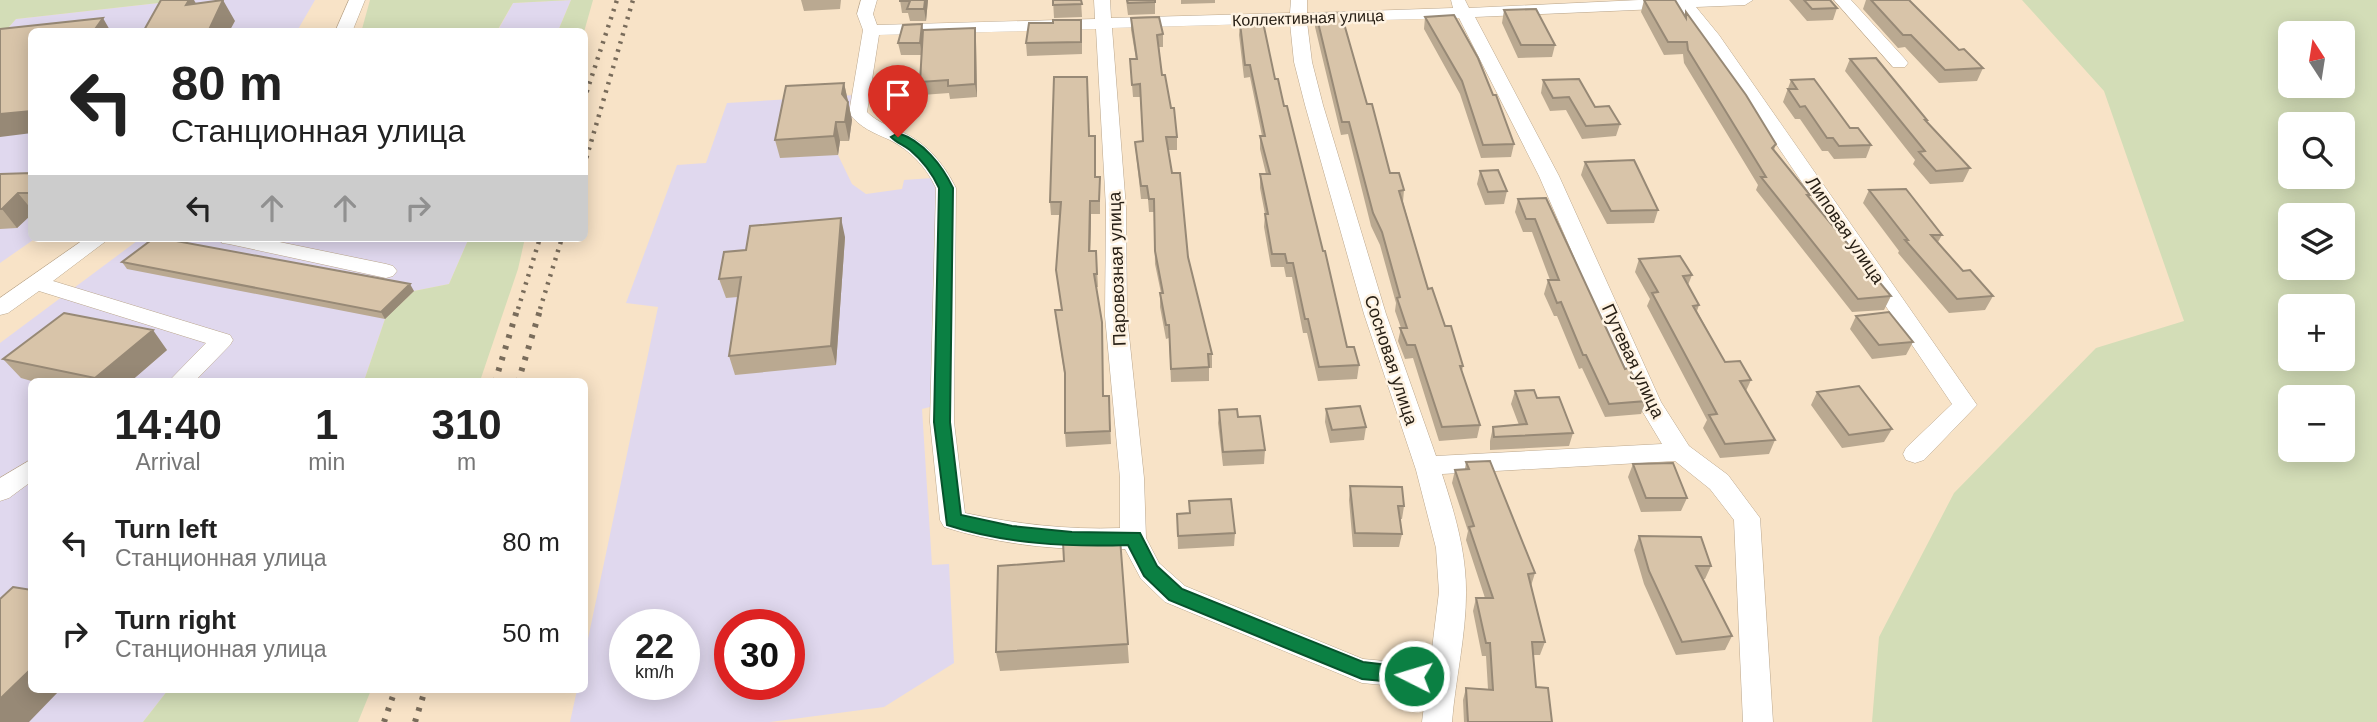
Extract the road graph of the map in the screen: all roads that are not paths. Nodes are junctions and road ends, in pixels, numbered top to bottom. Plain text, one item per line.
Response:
1 (357, 0) edge
2 (869, 0) edge
3 (1102, 0) edge
4 (1745, 0) edge
5 (1842, 0) edge
6 (1683, 1) edge
7 (1460, 7) edge
8 (1298, 9) edge
9 (1104, 23) junction
10 (344, 28) edge
11 (871, 30) junction
12 (1899, 63) dead end
13 (94, 242) edge
14 (248, 242) edge
15 (386, 271) dead end
16 (36, 283) junction
17 (0, 308) edge
18 (183, 378) edge
19 (1680, 452) junction
20 (1915, 454) dead end
21 (1426, 466) junction
22 (28, 471) edge
23 (0, 491) edge
24 (1133, 538) junction
25 (1440, 678) junction
26 (1437, 722) edge
27 (1758, 722) edge

1 - 10 street
2 - 11 street
3 - 9 street, Паровозная улица
4 - 6 street, Коллективная улица
5 - 12 street
6 - 7 street, Коллективная улица
6 - 20 street, Липовая улица
7 - 8 street, Коллективная улица
7 - 19 street, Путевая улица
8 - 9 street, Коллективная улица
8 - 21 street, Сосновая улица
9 - 11 street, Коллективная улица
9 - 24 street, Паровозная улица
11 - 24 street
13 - 16 street
14 - 15 street
16 - 17 street
16 - 18 street
19 - 21 street
19 - 27 street, Путевая улица
21 - 25 street, Сосновая улица
22 - 23 street
24 - 25 street
25 - 26 street, Сосновая улица

